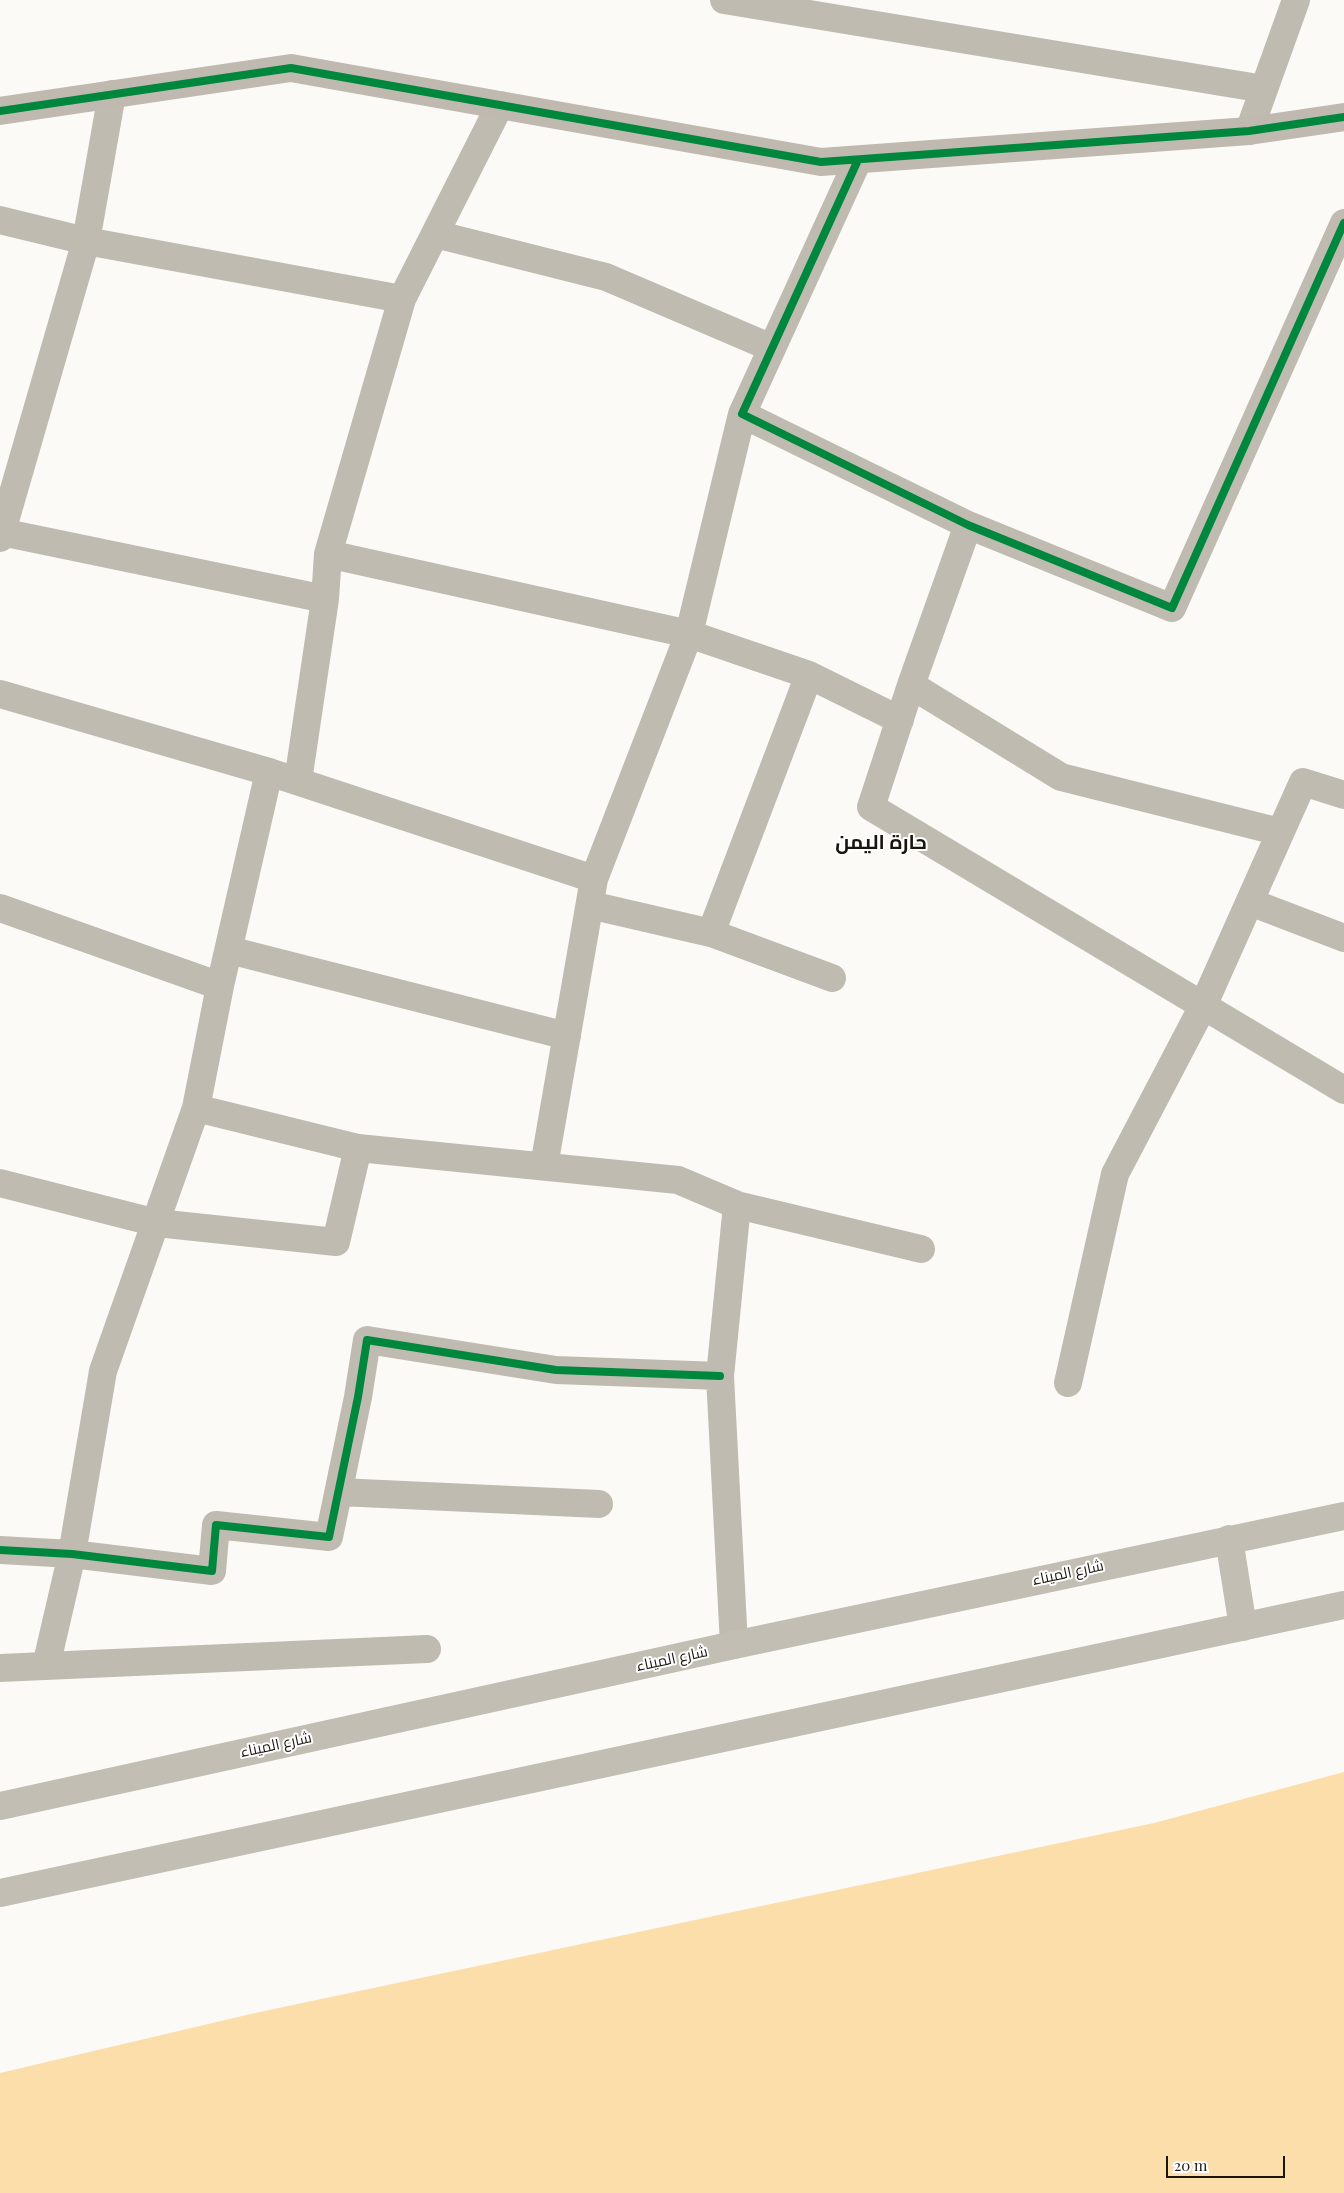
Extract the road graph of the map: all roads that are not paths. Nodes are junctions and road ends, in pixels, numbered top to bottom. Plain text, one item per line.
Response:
1 (724, 0) edge
2 (1296, 0) edge
3 (1264, 89) junction
4 (112, 94) junction
5 (500, 105) junction
6 (0, 112) edge
7 (1344, 118) edge
8 (1249, 131) junction
9 (858, 160) junction
10 (0, 220) edge
11 (1344, 223) edge
12 (435, 234) junction
13 (86, 241) junction
14 (402, 299) junction
15 (772, 348) junction
16 (742, 414) junction
17 (968, 525) junction
18 (1, 535) edge
19 (328, 554) junction
20 (325, 599) junction
21 (689, 634) junction
22 (809, 675) junction
23 (911, 685) junction
24 (0, 694) edge
25 (900, 720) junction
26 (269, 772) junction
27 (298, 782) junction
28 (1344, 795) edge
29 (1280, 832) junction
30 (592, 892) junction
31 (1250, 902) junction
32 (0, 908) edge
33 (711, 934) junction
34 (1344, 938) edge
35 (229, 950) junction
36 (832, 978) dead end
37 (220, 986) junction
38 (1203, 1006) junction
39 (567, 1036) junction
40 (1344, 1090) edge
41 (196, 1108) junction
42 (358, 1148) junction
43 (544, 1166) junction
44 (0, 1184) edge
45 (737, 1205) junction
46 (157, 1223) junction
47 (921, 1249) dead end
48 (720, 1376) junction
49 (1068, 1383) dead end
50 (339, 1492) junction
51 (599, 1504) dead end
52 (1344, 1516) edge
53 (1229, 1538) junction
54 (0, 1550) edge
55 (72, 1554) junction
56 (1344, 1605) edge
57 (1243, 1627) junction
58 (734, 1645) junction
59 (427, 1649) dead end
60 (46, 1666) junction
61 (0, 1668) edge
62 (0, 1806) edge
63 (0, 1893) edge

1 - 3 street
2 - 3 street
3 - 8 street
4 - 5 street
4 - 6 street
4 - 13 street
5 - 9 street
5 - 12 street
7 - 8 street
8 - 9 street
9 - 15 street
10 - 13 street
11 - 17 street
12 - 14 street
12 - 15 street
13 - 14 street
13 - 18 street
14 - 19 street
15 - 16 street
16 - 17 street
16 - 21 street
17 - 23 street
18 - 20 street
19 - 20 street
19 - 21 street
20 - 27 street
21 - 22 street
21 - 30 street
22 - 25 street
22 - 33 street
23 - 25 street
23 - 29 street
24 - 26 street
25 - 38 street
26 - 27 street
26 - 35 street
27 - 30 street
28 - 29 street
29 - 31 street
30 - 33 street
30 - 39 street
31 - 34 street
31 - 38 street
32 - 37 street
33 - 36 street
35 - 37 street
35 - 39 street
37 - 41 street
38 - 40 street
38 - 49 street
39 - 43 street
41 - 42 street
41 - 46 street
42 - 43 street
42 - 46 street
43 - 45 street
44 - 46 street
45 - 47 street
45 - 48 street
46 - 55 street
48 - 50 street
48 - 58 street
50 - 51 street
50 - 55 street
52 - 53 main road, شارع الميناء
53 - 57 main road
53 - 58 main road, شارع الميناء
54 - 55 street
55 - 60 street
56 - 57 main road
57 - 63 main road
58 - 62 main road, شارع الميناء
59 - 60 street
60 - 61 street

